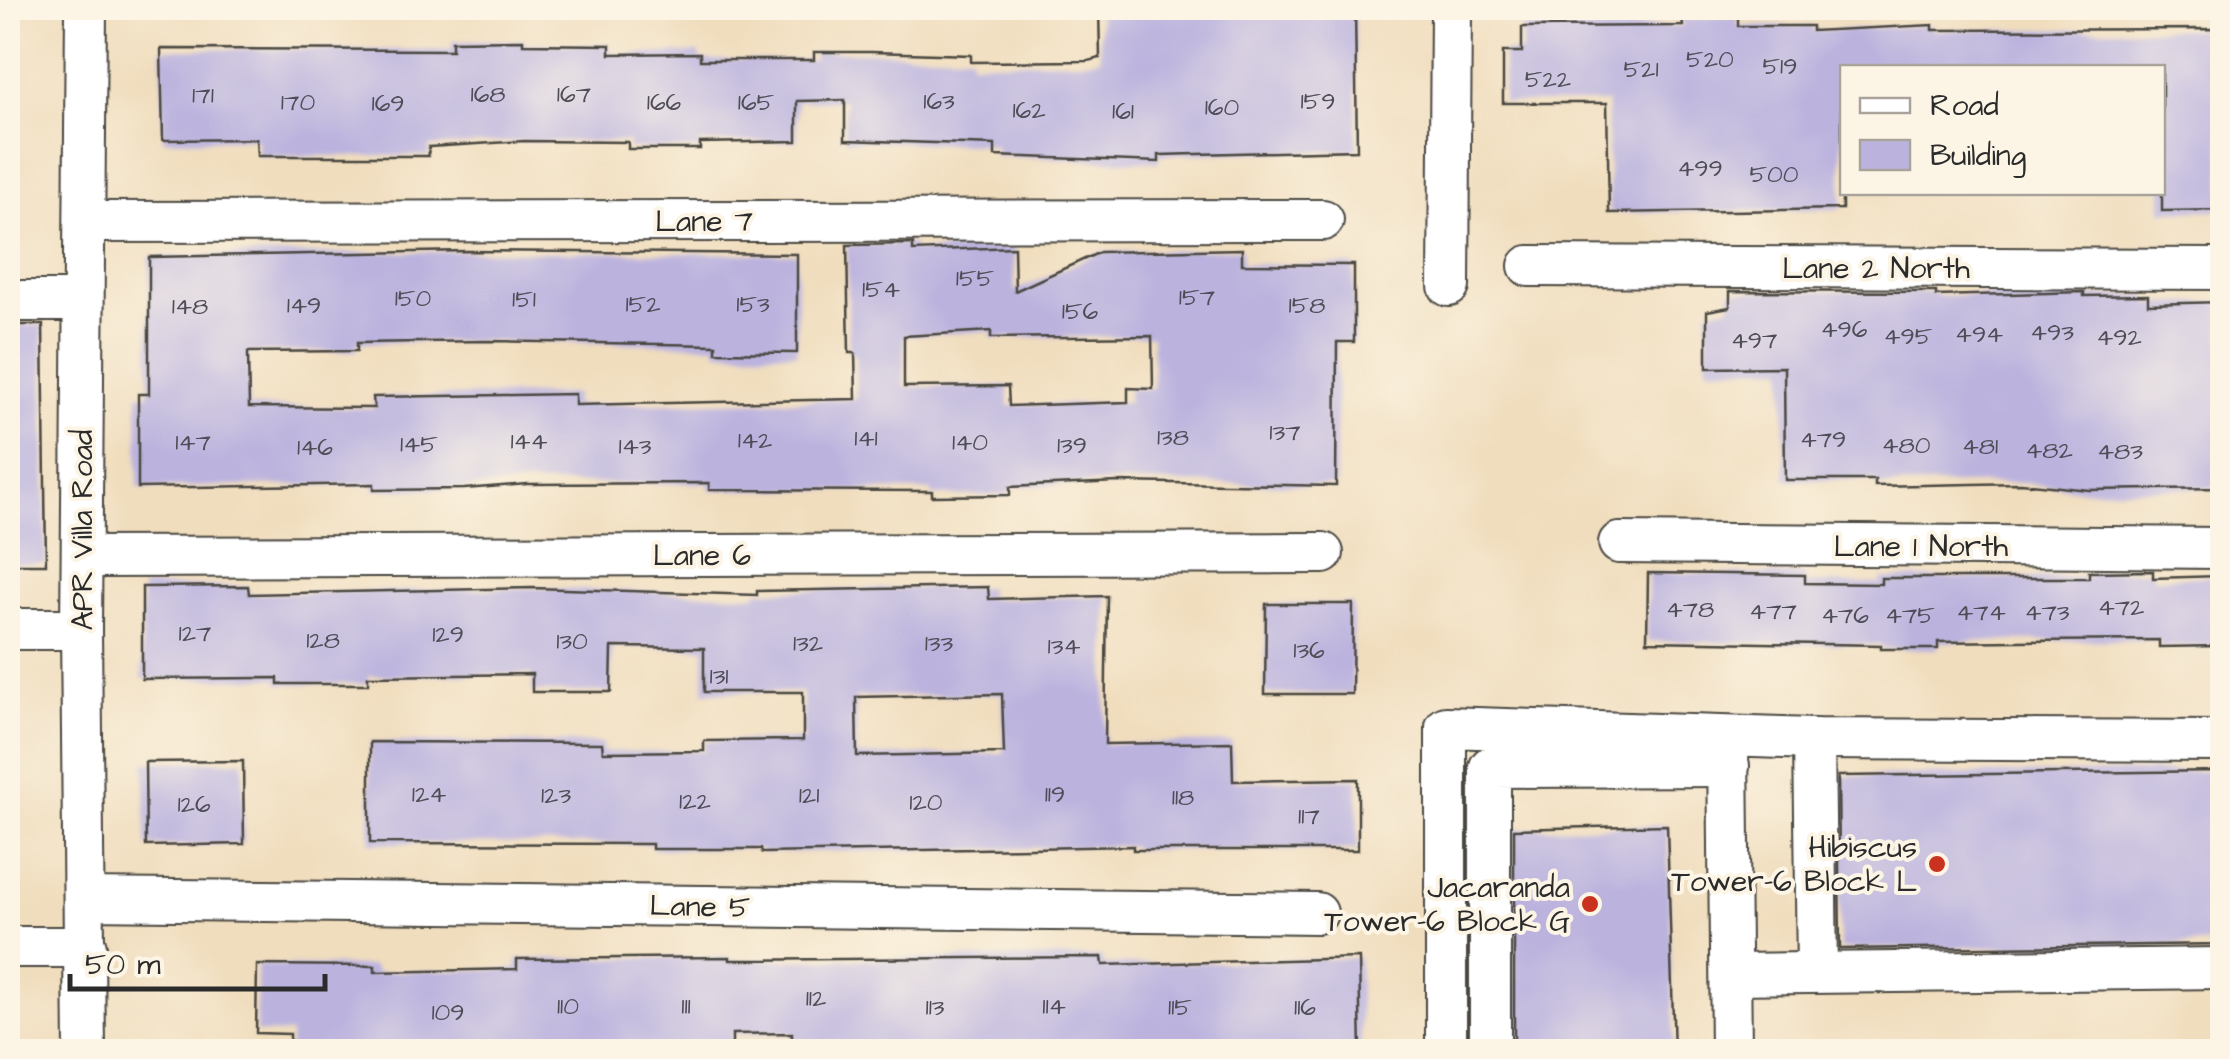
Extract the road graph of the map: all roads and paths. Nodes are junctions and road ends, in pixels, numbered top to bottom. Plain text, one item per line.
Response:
1 (86, 8) edge
2 (1451, 8) edge
3 (1323, 220) dead end
4 (85, 222) junction
5 (1529, 266) dead end
6 (2222, 269) edge
7 (1449, 286) dead end
8 (8, 301) edge
9 (83, 301) junction
10 (1619, 543) dead end
11 (2222, 548) edge
12 (1323, 553) dead end
13 (82, 557) junction
14 (8, 629) edge
15 (81, 629) junction
16 (1814, 740) junction
17 (2222, 741) edge
18 (1729, 752) junction
19 (84, 898) junction
20 (1317, 914) dead end
21 (86, 946) junction
22 (8, 948) edge
23 (2222, 968) edge
24 (1817, 972) junction
25 (1730, 974) junction
26 (85, 1052) edge
27 (1446, 1052) edge
28 (1490, 1052) edge
29 (1731, 1052) edge

1 - 4 street, APR Villa Road
2 - 7 street
3 - 4 street, Lane 7
4 - 9 street, APR Villa Road
5 - 6 street, Lane 2 North
8 - 9 street
9 - 13 street, APR Villa Road
10 - 11 street, Lane 1 North
12 - 13 street, Lane 6
13 - 15 street, APR Villa Road
14 - 15 street
15 - 19 street, APR Villa Road
16 - 17 street
16 - 18 street
16 - 24 street
18 - 25 street
18 - 27 street
18 - 28 street
19 - 20 street, Lane 5
19 - 21 street, APR Villa Road
21 - 22 street
21 - 26 street, APR Villa Road
23 - 24 street
24 - 25 street
25 - 29 street

